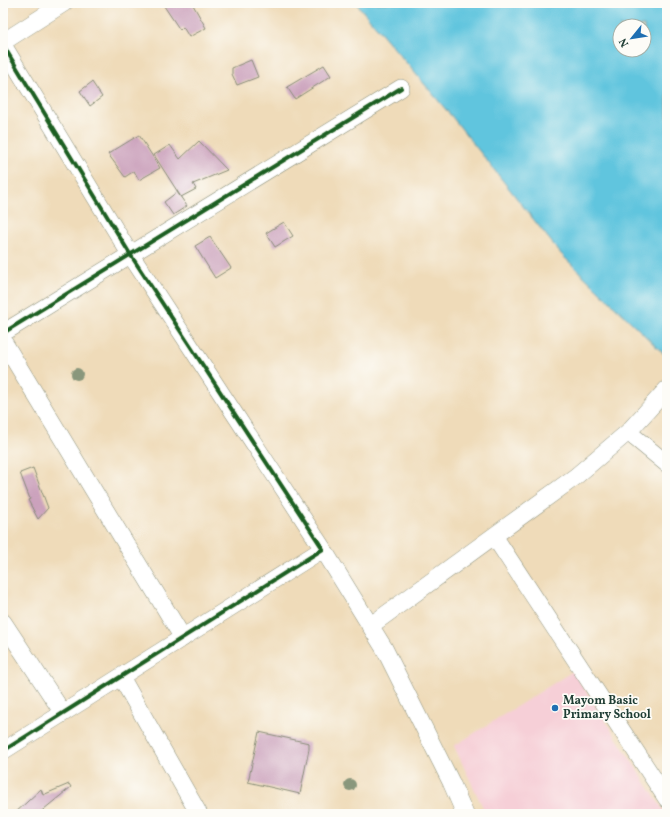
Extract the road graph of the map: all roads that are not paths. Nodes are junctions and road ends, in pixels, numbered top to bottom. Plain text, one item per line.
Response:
1 (64, 3) edge
2 (3, 42) edge
3 (3, 45) edge
4 (401, 88) dead end
5 (130, 254) junction
6 (3, 332) edge
7 (3, 341) edge
8 (667, 389) edge
9 (628, 432) junction
10 (667, 464) edge
11 (494, 536) junction
12 (323, 549) junction
13 (3, 622) edge
14 (370, 626) junction
15 (183, 638) junction
16 (121, 677) junction
17 (63, 713) junction
18 (3, 751) edge
19 (667, 799) edge
20 (200, 814) edge
21 (465, 814) edge

1 - 2 street
3 - 5 street
4 - 5 street
5 - 6 street
5 - 12 street
7 - 15 street
8 - 9 street
9 - 10 street
9 - 11 street
11 - 14 street
11 - 19 street
12 - 14 street
12 - 15 street
13 - 17 street
14 - 21 street
15 - 16 street
16 - 17 street
16 - 20 street
17 - 18 street

